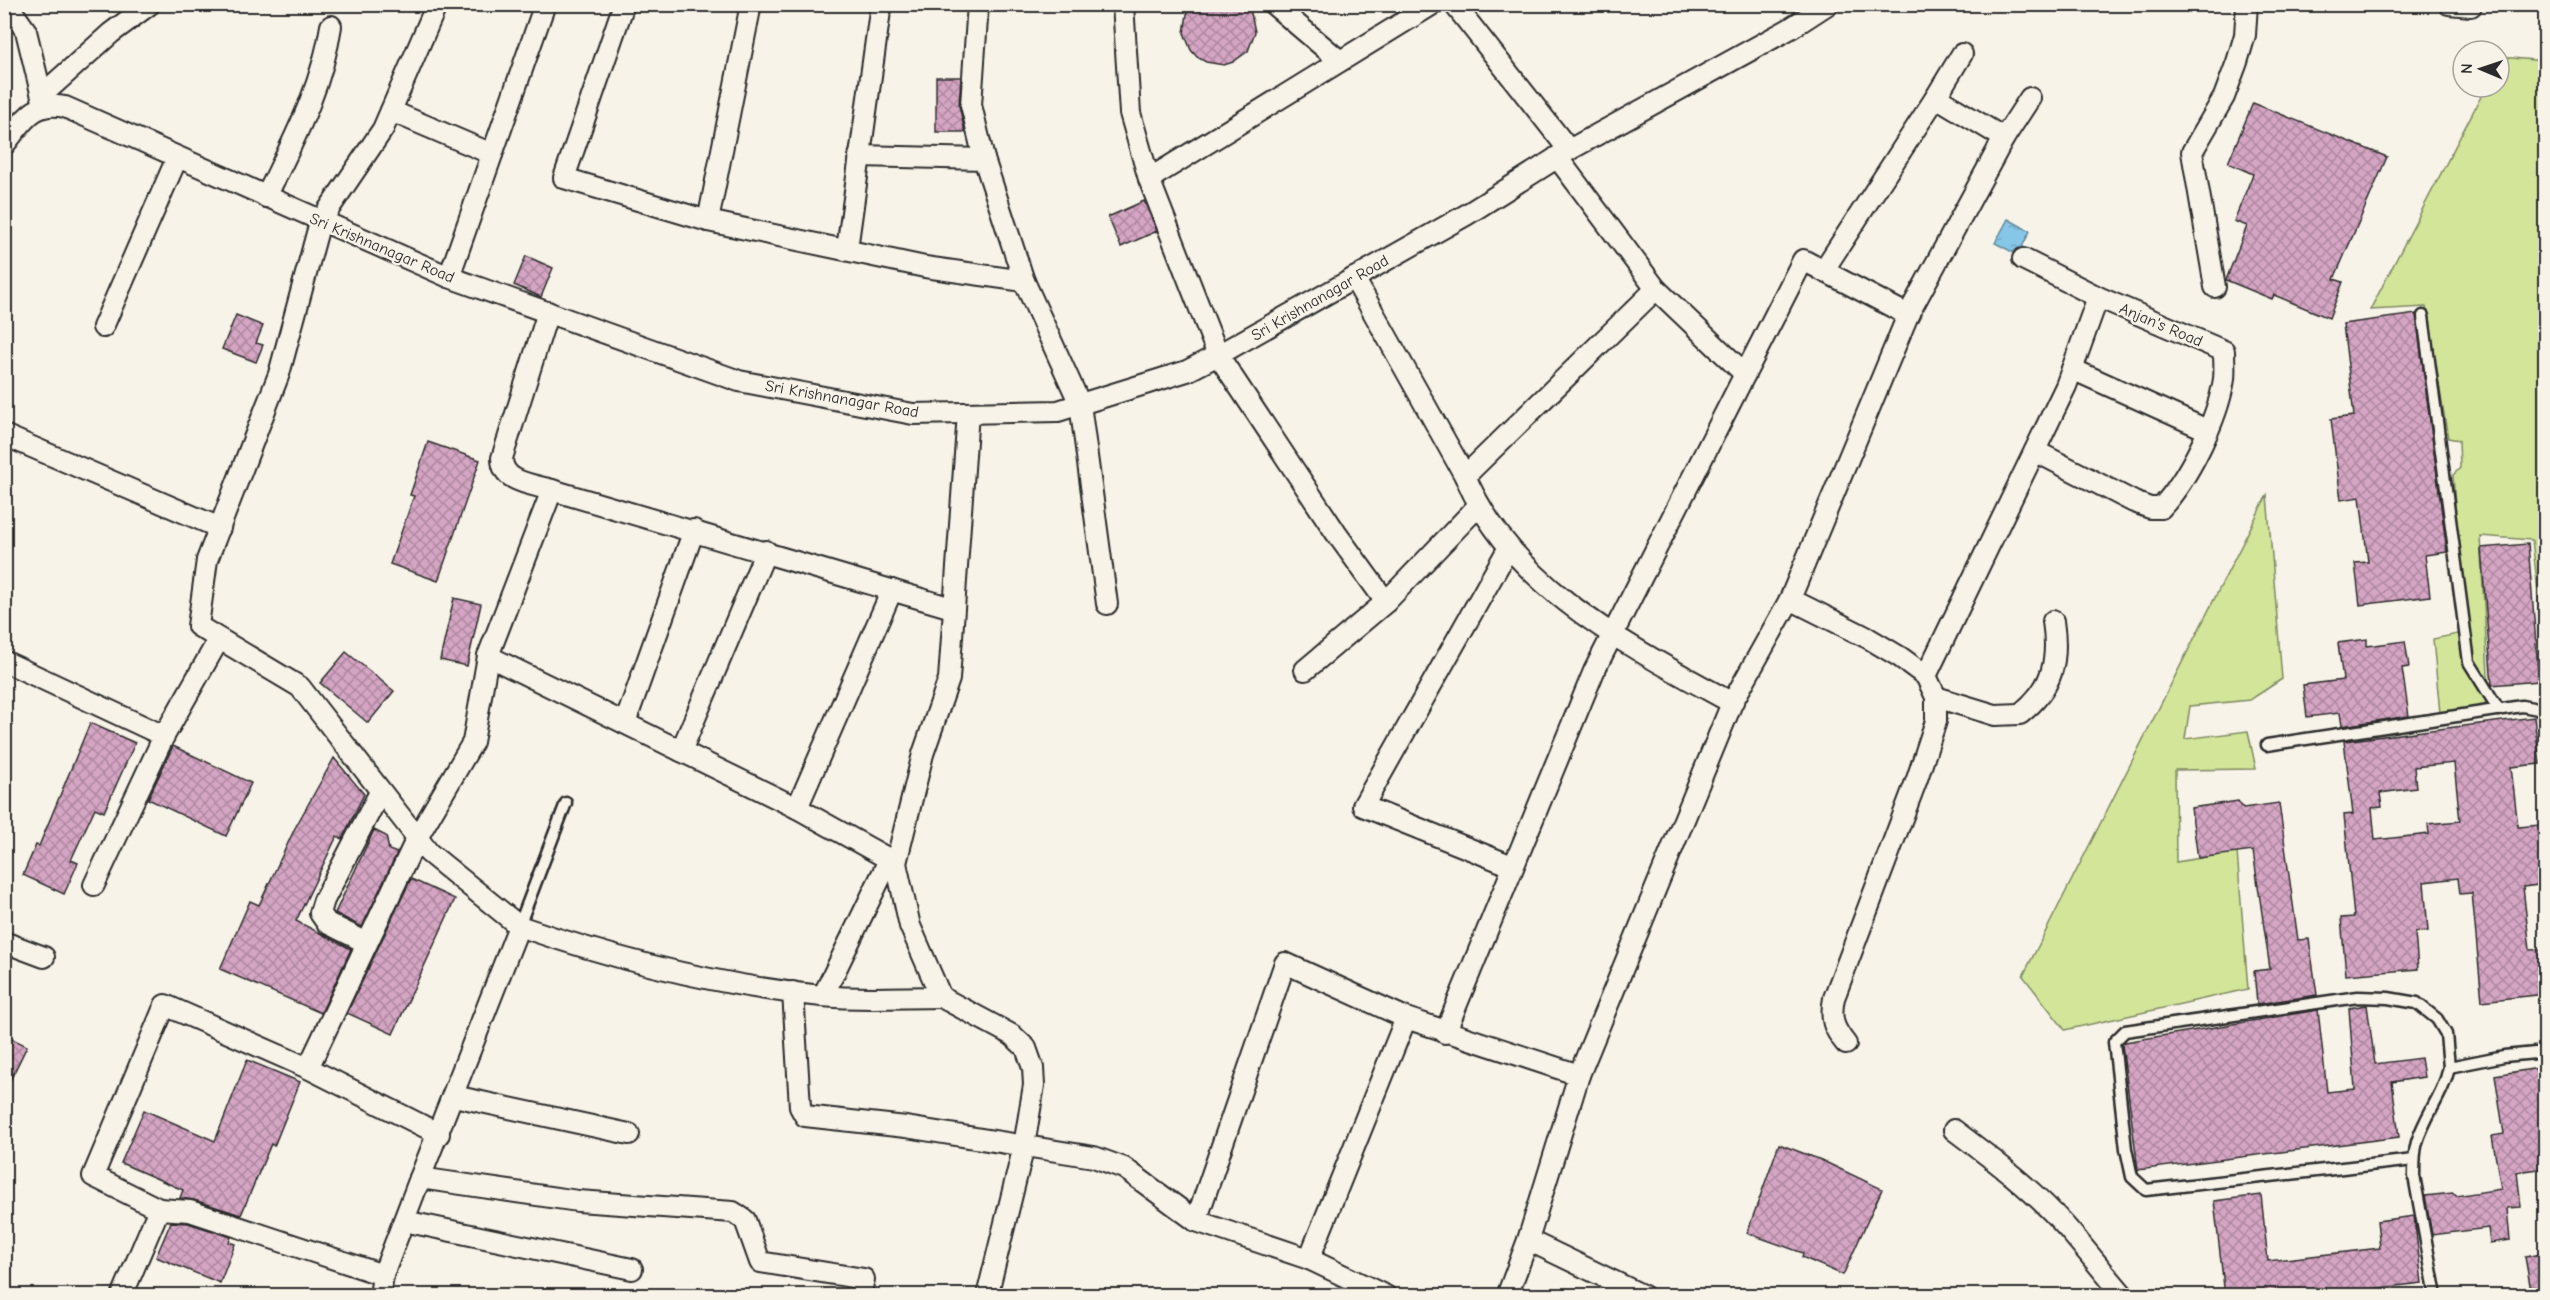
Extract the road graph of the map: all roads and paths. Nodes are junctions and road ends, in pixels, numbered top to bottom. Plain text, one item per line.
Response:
1 (7, 4) edge
2 (150, 4) edge
3 (437, 4) edge
4 (545, 4) edge
5 (624, 4) edge
6 (751, 4) edge
7 (880, 4) edge
8 (978, 4) edge
9 (1124, 4) edge
10 (1273, 4) edge
11 (1433, 4) edge
12 (1454, 4) edge
13 (1828, 4) edge
14 (2247, 4) edge
15 (2449, 4) edge
16 (2471, 6) dead end
17 (331, 26) dead end
18 (1962, 54) dead end
19 (1340, 62) junction
20 (1936, 97) junction
21 (2030, 98) dead end
22 (43, 100) junction
23 (391, 111) junction
24 (2004, 138) junction
25 (4, 145) edge
26 (1563, 153) junction
27 (492, 154) junction
28 (859, 156) junction
29 (177, 158) junction
30 (984, 159) junction
31 (1149, 178) junction
32 (266, 197) junction
33 (708, 221) junction
34 (320, 222) junction
35 (847, 249) junction
36 (2023, 259) dead end
37 (1823, 271) junction
38 (449, 277) junction
39 (1354, 278) junction
40 (1024, 281) junction
41 (2215, 287) dead end
42 (1656, 289) junction
43 (2098, 297) junction
44 (548, 312) junction
45 (1908, 315) junction
46 (2423, 316) dead end
47 (103, 327) dead end
48 (1218, 355) junction
49 (2072, 369) junction
50 (1745, 374) junction
51 (1080, 404) junction
52 (968, 413) junction
53 (2207, 430) junction
54 (4, 435) edge
55 (2035, 451) junction
56 (1465, 476) junction
57 (552, 490) junction
58 (1478, 506) junction
59 (220, 528) junction
60 (694, 530) junction
61 (1508, 549) junction
62 (766, 551) junction
63 (891, 590) junction
64 (1790, 599) junction
65 (1386, 602) junction
66 (1107, 604) dead end
67 (952, 608) junction
68 (2053, 621) dead end
69 (1613, 634) junction
70 (219, 639) junction
71 (488, 656) junction
72 (4, 661) edge
73 (1305, 670) dead end
74 (1926, 675) junction
75 (1936, 697) junction
76 (1732, 703) junction
77 (2499, 710) junction
78 (2546, 716) edge
79 (625, 723) junction
80 (164, 736) junction
81 (2267, 745) dead end
82 (681, 751) junction
83 (380, 792) junction
84 (566, 803) dead end
85 (797, 808) junction
86 (417, 838) junction
87 (892, 862) junction
88 (1512, 866) junction
89 (94, 885) dead end
90 (519, 926) junction
91 (4, 942) edge
92 (366, 943) junction
93 (44, 957) dead end
94 (793, 992) junction
95 (823, 996) junction
96 (941, 997) junction
97 (1406, 1018) junction
98 (1445, 1032) junction
99 (1846, 1044) dead end
100 (2546, 1052) edge
101 (2449, 1067) junction
102 (308, 1068) junction
103 (1579, 1075) junction
104 (454, 1096) junction
105 (1954, 1130) dead end
106 (439, 1134) junction
107 (629, 1134) dead end
108 (1024, 1146) junction
109 (2414, 1160) junction
110 (420, 1178) junction
111 (159, 1209) junction
112 (404, 1221) junction
113 (1196, 1221) junction
114 (1528, 1240) junction
115 (1309, 1259) junction
116 (632, 1269) dead end
117 (383, 1275) junction
118 (122, 1296) edge
119 (380, 1296) edge
120 (860, 1296) edge
121 (987, 1296) edge
122 (1386, 1296) edge
123 (1507, 1296) edge
124 (1644, 1296) edge
125 (2124, 1296) edge
126 (2436, 1296) edge

1 - 22 street
2 - 22 street
3 - 23 street
4 - 27 street
5 - 33 street
6 - 33 street
7 - 28 street
8 - 30 street
9 - 31 street
10 - 19 street
11 - 19 street
12 - 26 street
13 - 26 street, Sri Krishnanagar Road
14 - 41 street
15 - 16 street
17 - 32 street
18 - 20 street
19 - 31 street
20 - 24 street
20 - 37 street
21 - 24 street
22 - 25 street
22 - 29 street, Sri Krishnanagar Road
23 - 27 street
23 - 34 street
24 - 45 street
26 - 39 street, Sri Krishnanagar Road
26 - 42 street
27 - 38 street
28 - 30 street
28 - 35 street
29 - 32 street, Sri Krishnanagar Road
29 - 47 street
30 - 40 street
31 - 48 street
32 - 34 street, Sri Krishnanagar Road
33 - 35 street
34 - 38 street, Sri Krishnanagar Road
34 - 59 street
35 - 40 street
36 - 43 street, Anjan's Road
37 - 45 street
37 - 50 street
38 - 44 street, Sri Krishnanagar Road
39 - 48 street, Sri Krishnanagar Road
39 - 56 street
40 - 51 street
42 - 50 street
42 - 56 street
43 - 49 street
43 - 53 street, Anjan's Road
44 - 52 street, Sri Krishnanagar Road
44 - 57 street
45 - 64 street
46 - 77 lane
48 - 51 street, Sri Krishnanagar Road
48 - 65 street
49 - 53 street
49 - 55 street
50 - 69 street
51 - 52 street, Sri Krishnanagar Road
51 - 66 street
52 - 67 street
53 - 55 street
54 - 59 street
55 - 74 street
56 - 58 street
57 - 60 street
57 - 71 street
58 - 61 street
58 - 65 street
59 - 70 street
60 - 62 street
60 - 79 street
61 - 69 street
61 - 88 street
62 - 63 street
62 - 82 street
63 - 67 street
63 - 85 street
64 - 74 street
64 - 76 street
65 - 73 street
67 - 87 street
68 - 75 street
69 - 76 street
69 - 88 street
70 - 80 street
70 - 83 street
71 - 79 street
71 - 86 street
72 - 80 street
74 - 75 street
75 - 99 street
76 - 103 street
77 - 78 lane
77 - 81 lane
79 - 82 street
80 - 89 street
82 - 85 street
83 - 86 street
83 - 92 street
84 - 90 lane
85 - 87 street
86 - 90 street
86 - 92 street
87 - 95 street
87 - 96 street
88 - 98 street
90 - 94 street
90 - 104 street
91 - 93 street
92 - 102 street
94 - 95 street
94 - 108 street
95 - 96 street
96 - 108 street
97 - 98 street
97 - 113 street
97 - 115 street
98 - 103 street
100 - 101 lane
101 - 109 lane
101 - 109 lane
102 - 106 street
102 - 111 street
103 - 114 street
104 - 106 street
104 - 107 street
105 - 125 street
106 - 110 street
108 - 113 street
108 - 121 street
109 - 126 lane
110 - 112 street
110 - 120 street
111 - 117 street
111 - 118 street
112 - 116 street
112 - 117 street
113 - 115 street
114 - 123 street
114 - 124 street
115 - 122 street
117 - 119 street

